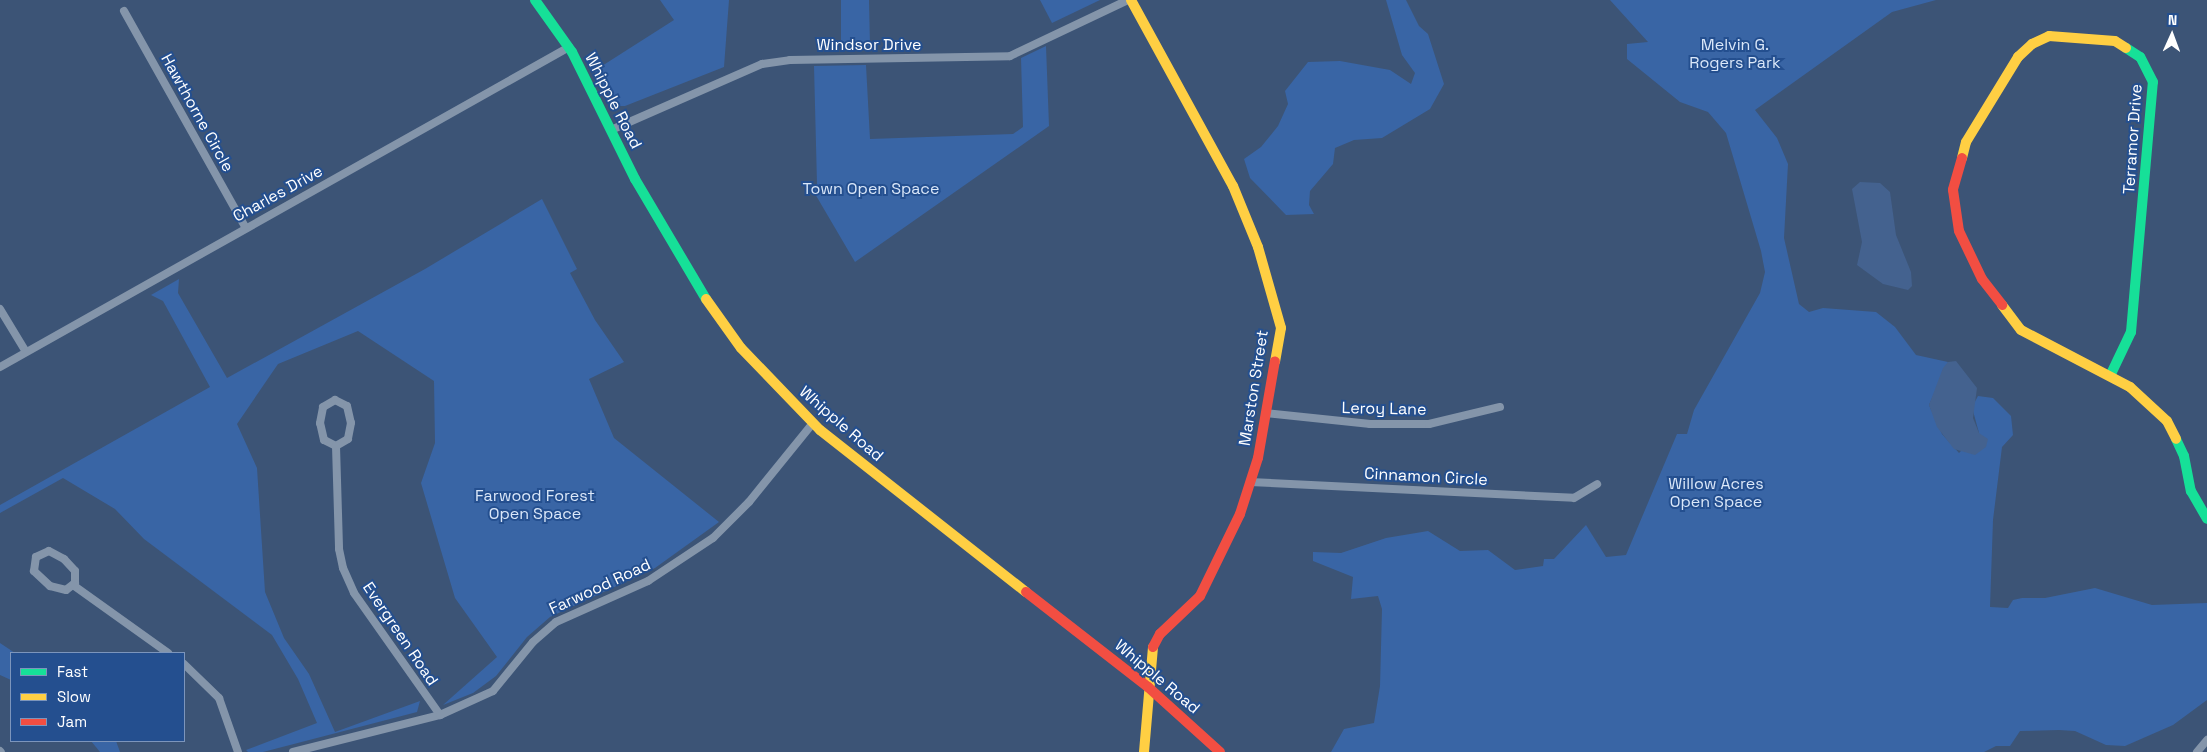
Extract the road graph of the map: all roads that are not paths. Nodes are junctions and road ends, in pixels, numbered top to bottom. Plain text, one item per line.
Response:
1 (535, 0) edge
2 (1129, 0) edge
3 (124, 11) dead end
4 (569, 48) junction
5 (611, 130) junction
6 (246, 228) junction
7 (0, 308) edge
8 (26, 352) junction
9 (0, 366) edge
10 (2110, 376) junction
11 (1500, 407) dead end
12 (1266, 414) junction
13 (813, 423) junction
14 (336, 446) junction
15 (1250, 482) junction
16 (1598, 484) dead end
17 (2207, 519) edge
18 (73, 585) junction
19 (167, 652) edge
20 (185, 665) edge
21 (1148, 687) junction
22 (440, 715) junction
23 (2207, 740) edge
24 (316, 749) edge
25 (238, 752) edge
26 (293, 752) edge
27 (1144, 752) edge
28 (1220, 752) edge
29 (2197, 752) edge

1 - 4 street, Whipple Road
2 - 5 street, Windsor Drive
2 - 12 street, Marston Street
3 - 6 street, Hawthorne Circle
4 - 5 street, Whipple Road
4 - 6 street, Charles Drive
5 - 13 street, Whipple Road
6 - 8 street, Charles Drive
7 - 8 street
8 - 9 street, Charles Drive
10 - 10 street, Terramor Drive
10 - 17 street, Terramor Drive
11 - 12 street, Leroy Lane
12 - 15 street, Marston Street
13 - 21 street, Whipple Road
13 - 22 street, Farwood Road
14 - 14 street
14 - 22 street, Evergreen Road
15 - 16 street, Cinnamon Circle
15 - 21 street, Marston Street
18 - 18 street
18 - 19 street
20 - 25 street
21 - 27 street, Marston Street
21 - 28 street, Whipple Road
22 - 24 street, Farwood Road
23 - 29 street
24 - 26 street, Farwood Road

